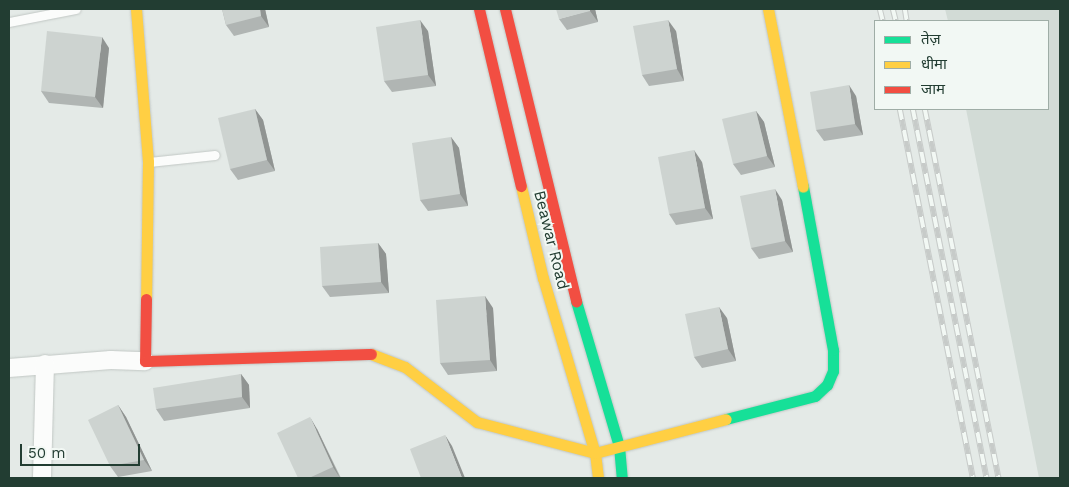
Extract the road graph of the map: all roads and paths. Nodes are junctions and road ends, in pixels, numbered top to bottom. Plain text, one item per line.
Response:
1 (76, 9) edge
2 (136, 9) edge
3 (479, 9) edge
4 (505, 9) edge
5 (768, 9) edge
6 (9, 22) edge
7 (216, 155) dead end
8 (148, 162) junction
9 (145, 360) junction
10 (45, 364) junction
11 (9, 368) edge
12 (619, 446) junction
13 (595, 452) junction
14 (42, 478) edge
15 (598, 478) edge
16 (622, 478) edge

1 - 6 lane
2 - 8 street
3 - 13 street, Beawar Road
4 - 12 street, Beawar Road
5 - 12 street
7 - 8 lane
8 - 9 street
9 - 10 street
9 - 13 street
10 - 11 street
10 - 14 street
12 - 13 street
12 - 16 street, Beawar Road
13 - 15 street, Beawar Road

